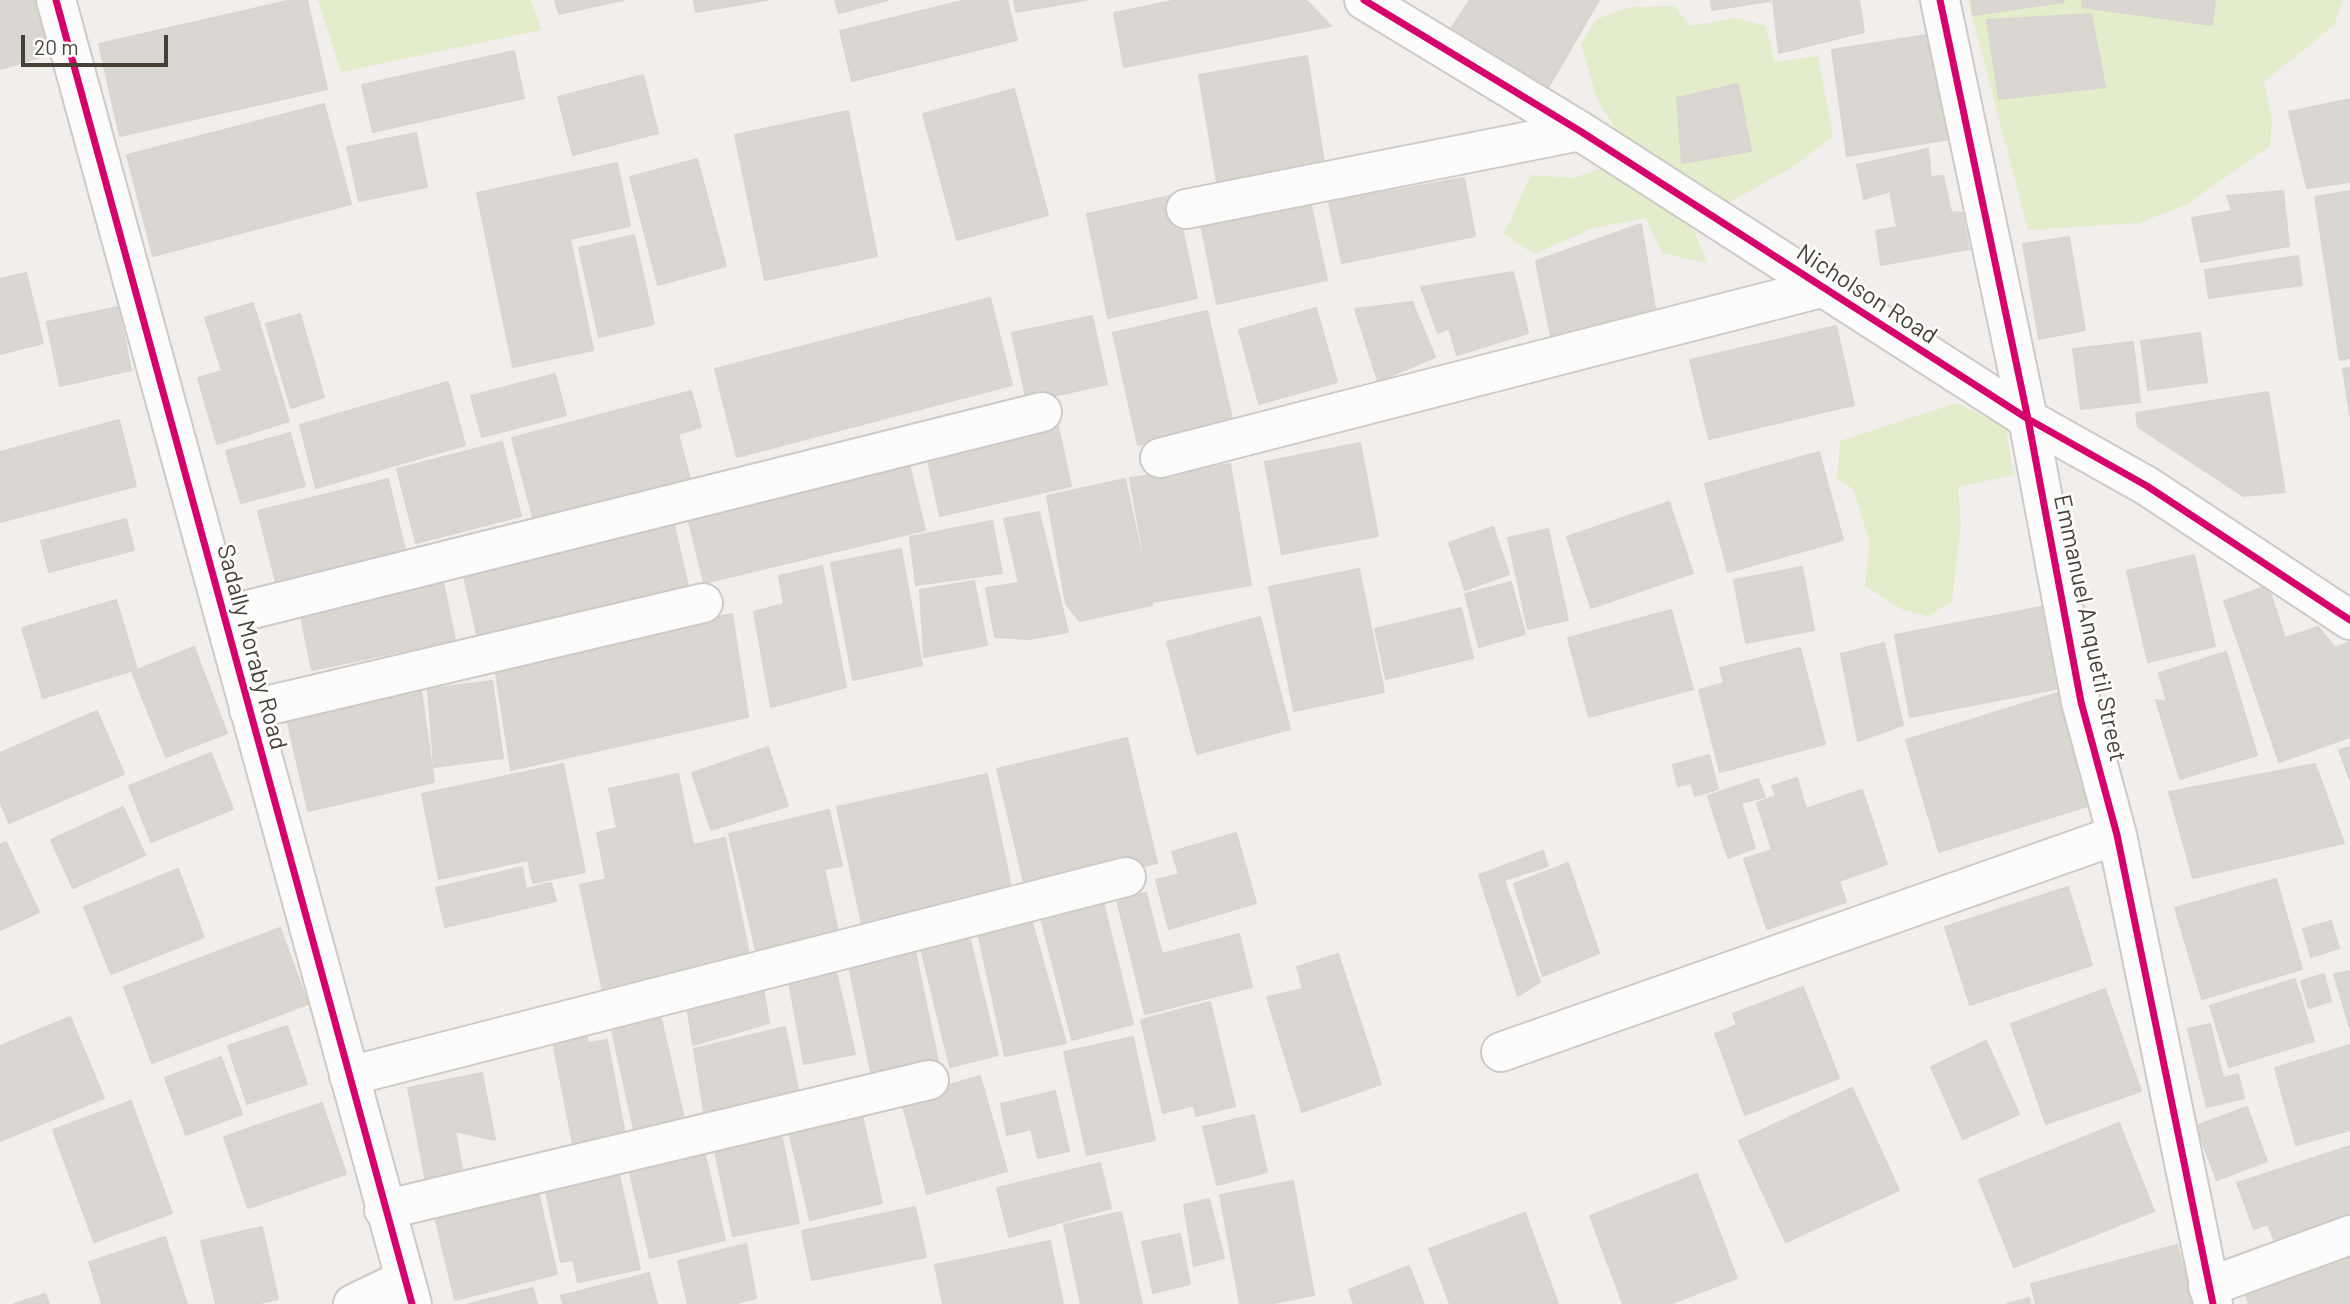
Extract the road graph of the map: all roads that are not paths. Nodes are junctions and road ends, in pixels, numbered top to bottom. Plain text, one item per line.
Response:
1 (56, 0) edge
2 (1363, 0) edge
3 (1940, 0) edge
4 (1580, 131) junction
5 (1186, 209) dead end
6 (1821, 288) junction
7 (1042, 412) dead end
8 (2028, 419) junction
9 (1160, 458) dead end
10 (703, 603) dead end
11 (223, 616) junction
12 (2350, 620) edge
13 (249, 710) junction
14 (2117, 835) junction
15 (1126, 877) dead end
16 (1501, 1052) dead end
17 (349, 1076) junction
18 (929, 1080) dead end
19 (384, 1210) junction
20 (2350, 1235) edge
21 (408, 1292) edge
22 (2211, 1295) edge
23 (353, 1304) edge

1 - 11 street, Sadally Moraby Road
2 - 4 street, Nicholson Road
3 - 8 street, Emmanuel Anquetil Street
4 - 5 street
4 - 6 street, Nicholson Road
6 - 8 street, Nicholson Road
6 - 9 street
7 - 11 street
8 - 12 street, Nicholson Road
8 - 14 street, Emmanuel Anquetil Street
10 - 13 street
11 - 13 street, Sadally Moraby Road
13 - 17 street, Sadally Moraby Road
14 - 16 street
14 - 22 street, Emmanuel Anquetil Street
15 - 17 street
17 - 19 street, Sadally Moraby Road
18 - 19 street
19 - 21 street, Sadally Moraby Road
20 - 22 street
21 - 23 street

